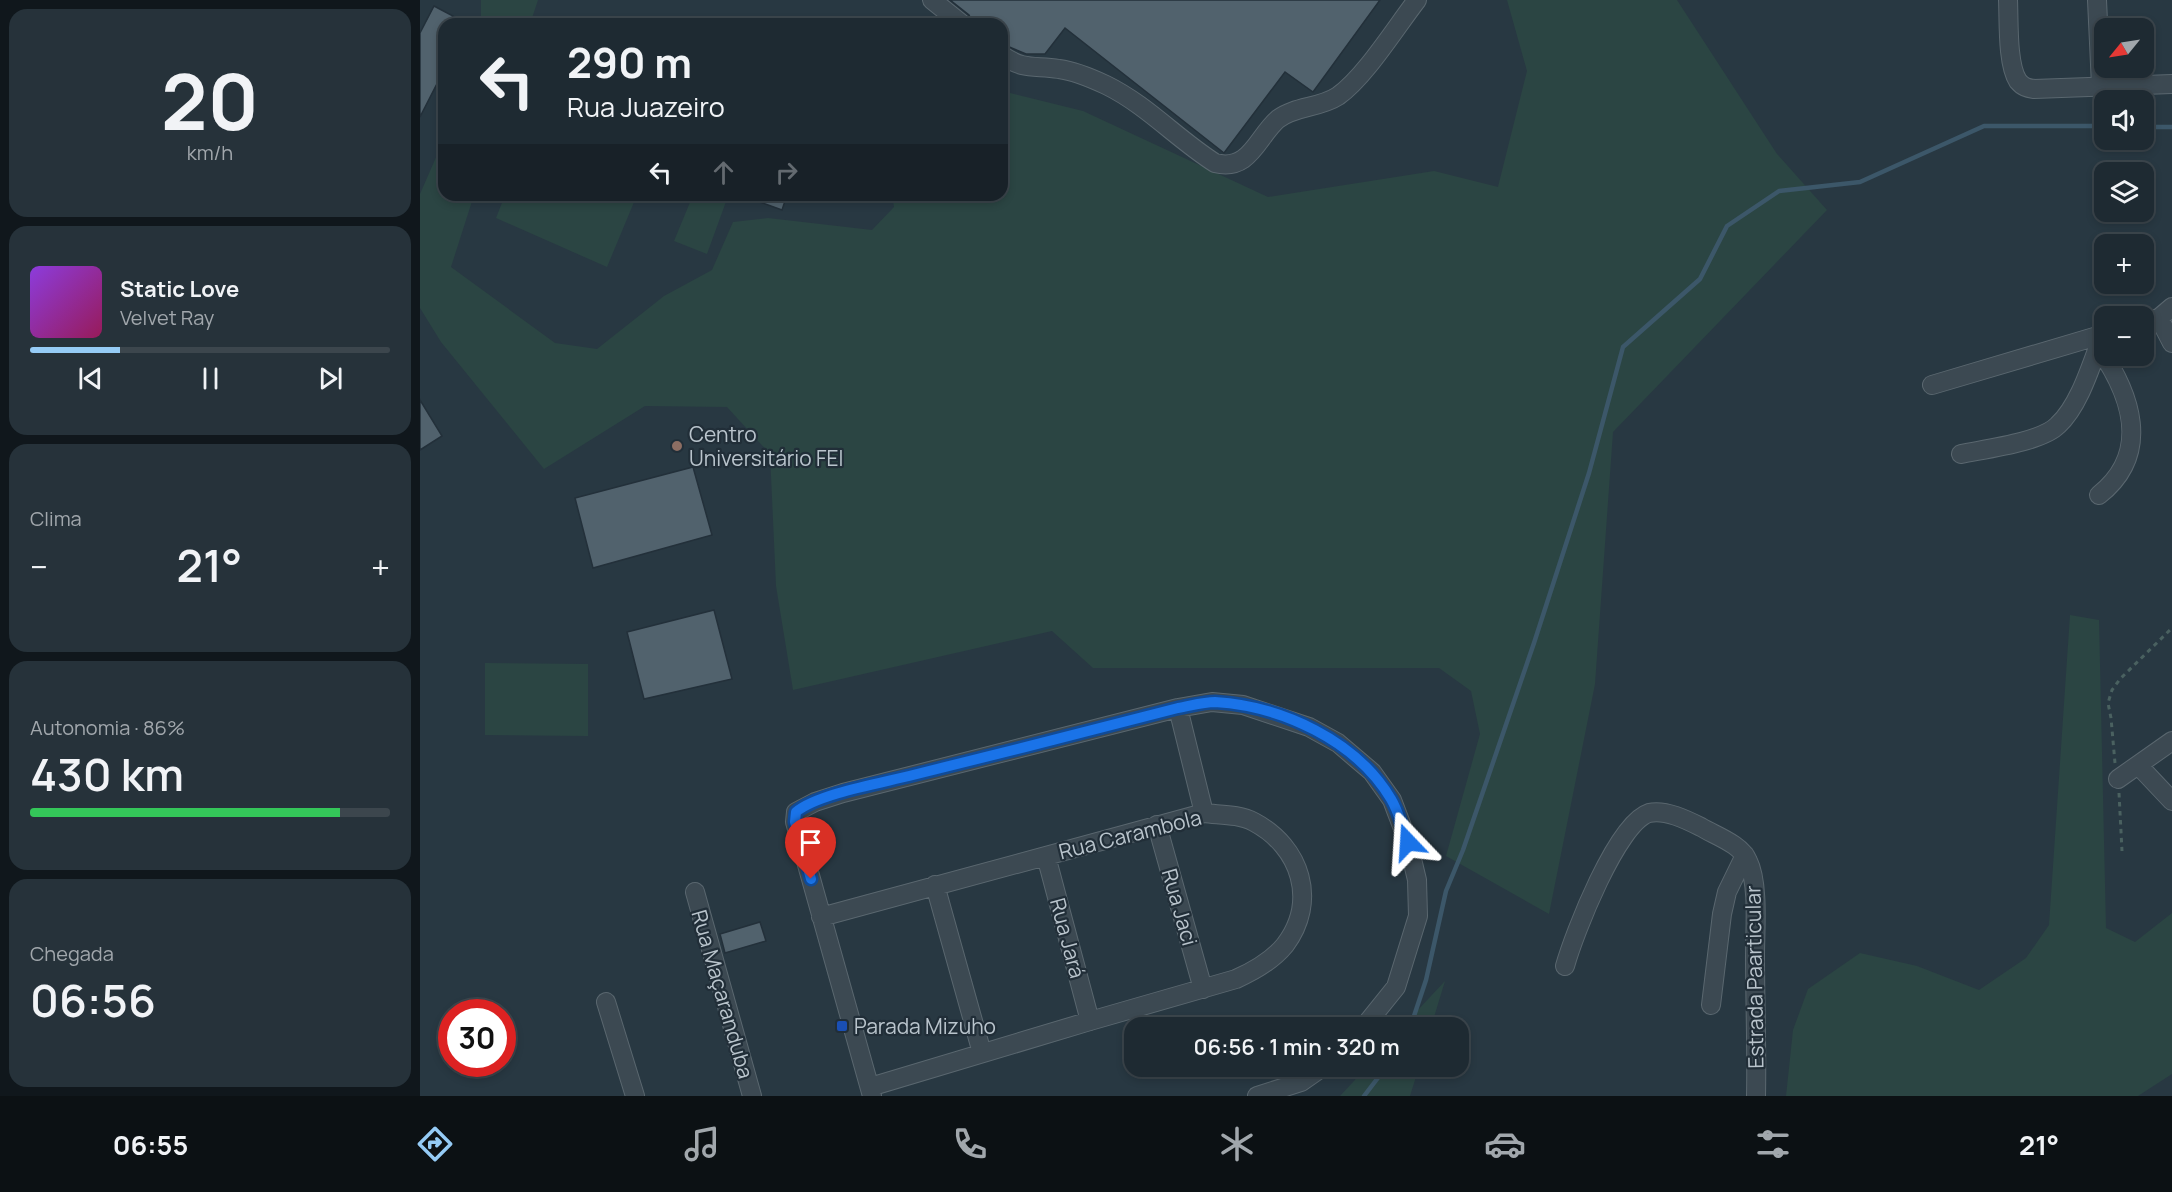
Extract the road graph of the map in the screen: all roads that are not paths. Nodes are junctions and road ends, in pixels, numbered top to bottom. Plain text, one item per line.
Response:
1 (932, 0) edge
2 (1417, 0) edge
3 (2008, 0) edge
4 (2097, 0) edge
5 (954, 18) edge
6 (1008, 58) edge
7 (2172, 84) edge
8 (2101, 86) junction
9 (2158, 316) edge
10 (2094, 340) edge
11 (2172, 343) edge
12 (2094, 356) edge
13 (2112, 366) edge
14 (1932, 385) dead end
15 (1961, 454) dead end
16 (2099, 495) dead end
17 (1178, 708) junction
18 (2172, 741) edge
19 (2138, 765) junction
20 (2118, 779) road end
21 (2172, 801) edge
22 (1204, 813) junction
23 (1157, 825) junction
24 (1745, 855) junction
25 (1046, 856) junction
26 (935, 885) junction
27 (695, 892) dead end
28 (821, 917) junction
29 (1565, 966) dead end
30 (1203, 989) junction
31 (606, 1002) dead end
32 (1711, 1005) dead end
33 (1372, 1017) edge
34 (1089, 1021) junction
35 (982, 1053) junction
36 (1308, 1077) edge
37 (871, 1092) edge
38 (634, 1096) edge
39 (752, 1096) edge
40 (1257, 1096) edge
41 (1756, 1096) edge

1 - 5 street
2 - 6 street
3 - 8 street
4 - 8 street
7 - 8 street
9 - 11 street
10 - 14 street
12 - 15 street
13 - 16 street
17 - 22 street
17 - 28 street
17 - 33 street
18 - 19 street
19 - 20 street
19 - 21 street
22 - 23 street, Rua Carambola
22 - 30 street, Rua Carambola
23 - 25 street, Rua Carambola
23 - 30 street, Rua Jaci
24 - 29 street, Estrada Paarticular
24 - 32 street
24 - 41 street, Estrada Paarticular
25 - 26 street, Rua Carambola
25 - 34 street, Rua Jará
26 - 28 street, Rua Carambola
26 - 35 street
27 - 39 street, Rua Maçaranduba
28 - 37 street
30 - 34 street, Rua Carambola
31 - 38 street
34 - 35 street, Rua Carambola
35 - 37 street, Rua Carambola
36 - 40 street

